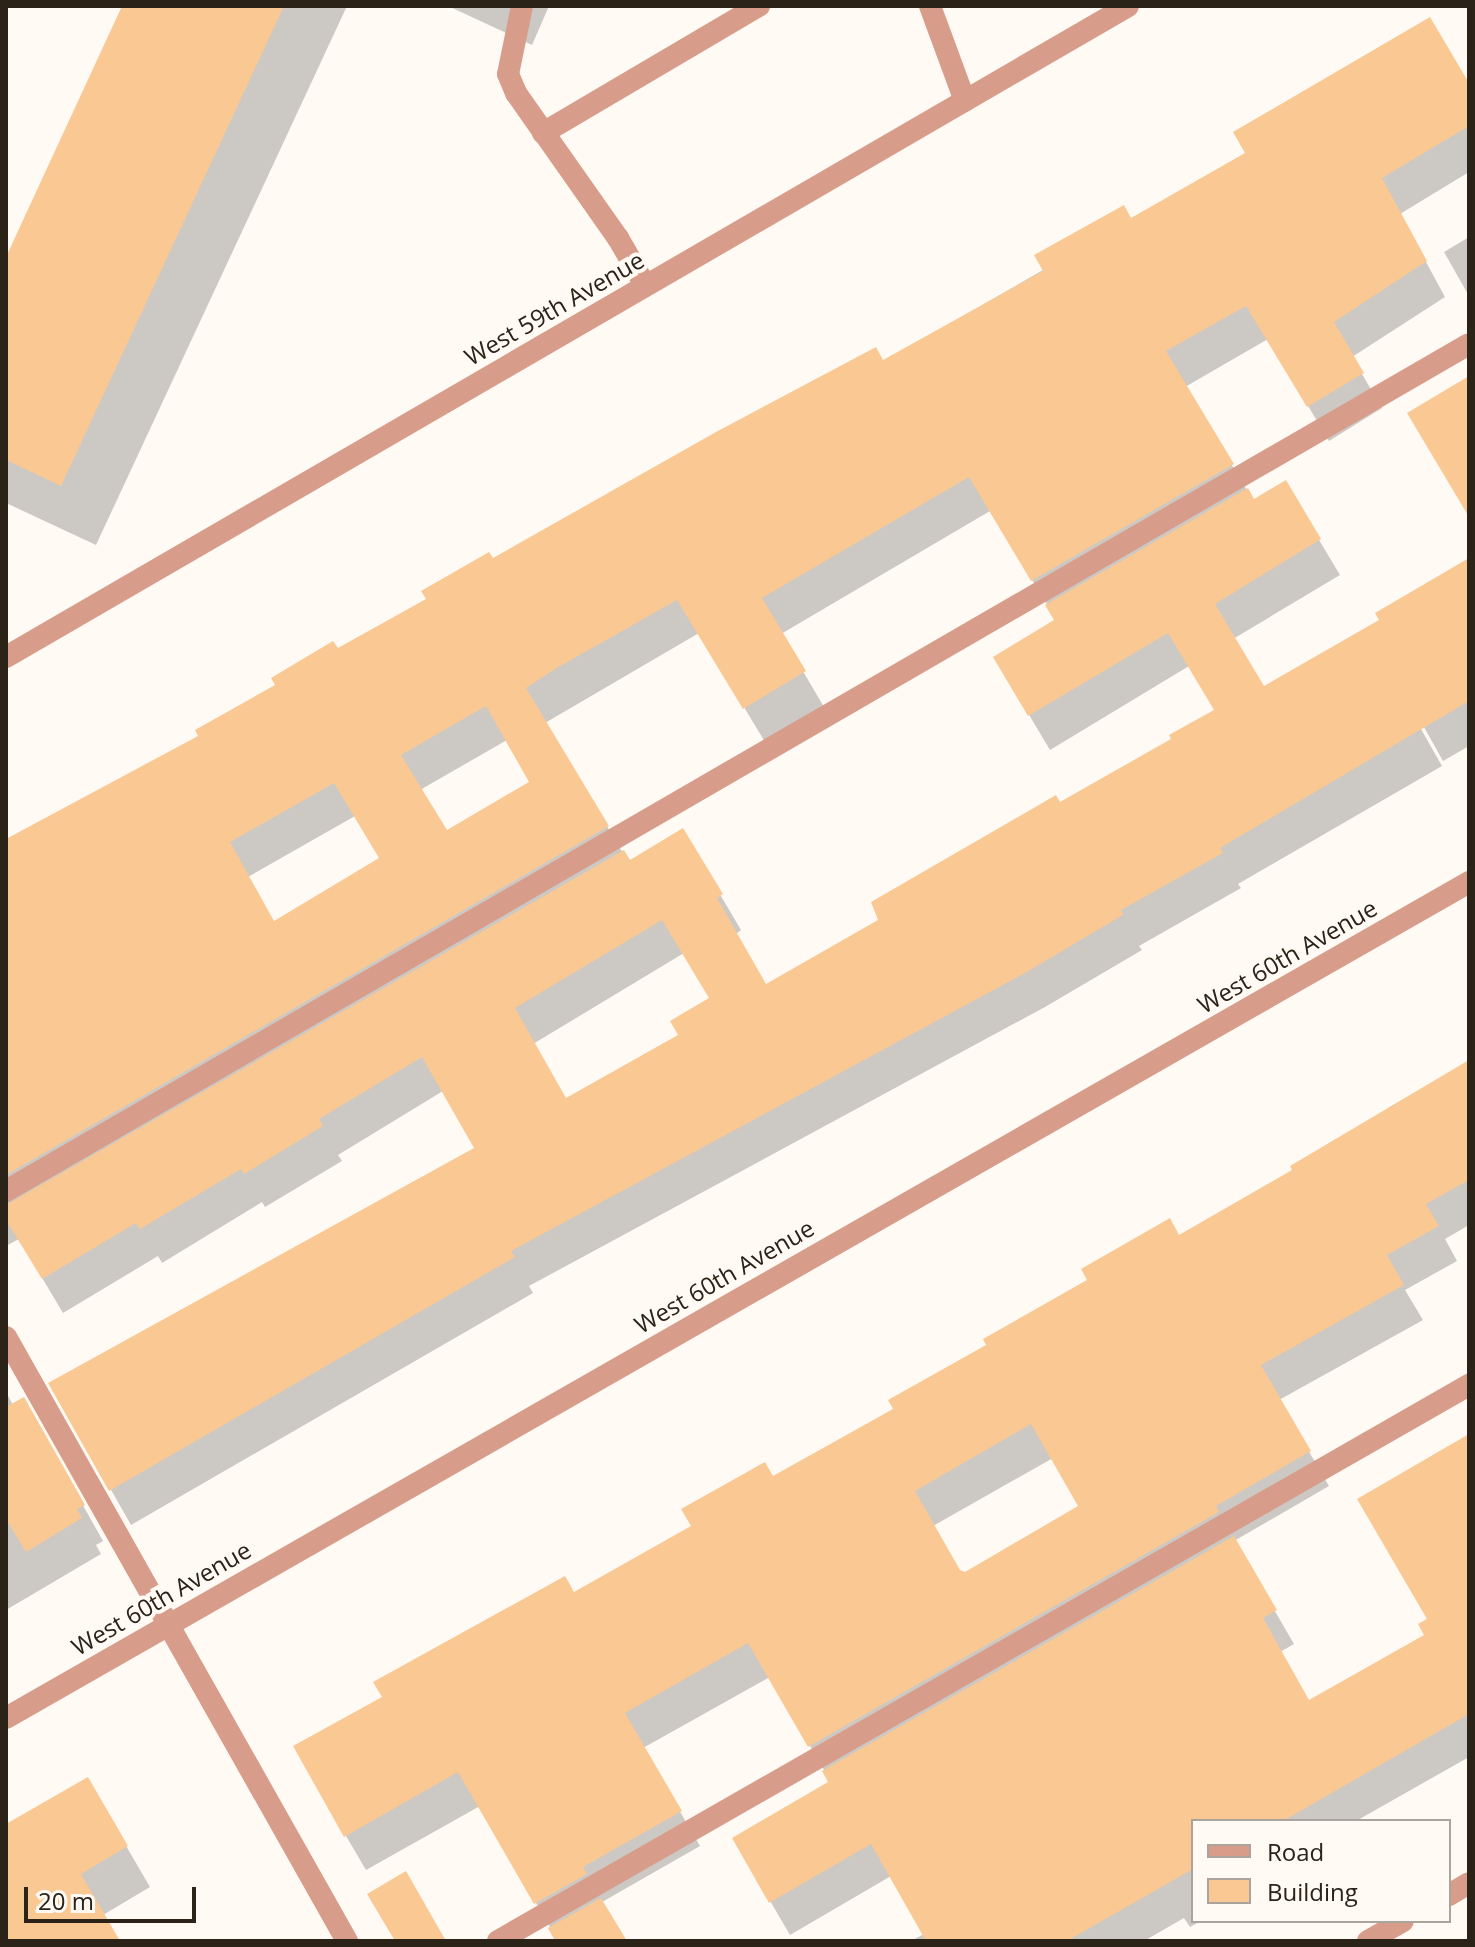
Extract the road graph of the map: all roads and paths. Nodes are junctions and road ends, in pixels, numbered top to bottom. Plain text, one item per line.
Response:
1 (522, 6) edge
2 (759, 6) edge
3 (930, 6) edge
4 (1128, 6) edge
5 (965, 101) junction
6 (543, 133) junction
7 (645, 285) junction
8 (1469, 344) edge
9 (6, 657) edge
10 (1469, 882) edge
11 (6, 1191) edge
12 (6, 1337) edge
13 (1469, 1385) edge
14 (167, 1624) junction
15 (6, 1718) edge
16 (1469, 1883) edge
17 (1451, 1894) edge
18 (1400, 1923) edge
19 (347, 1941) edge
20 (498, 1941) edge
21 (1368, 1941) edge

1 - 6 street
2 - 6 street
3 - 5 street
4 - 5 street, West 59th Avenue
5 - 7 street, West 59th Avenue
6 - 7 street
7 - 9 street, West 59th Avenue
8 - 11 street
10 - 14 street, West 60th Avenue
12 - 14 street
13 - 20 street
14 - 15 street, West 60th Avenue
14 - 19 street
16 - 17 street
18 - 21 street

